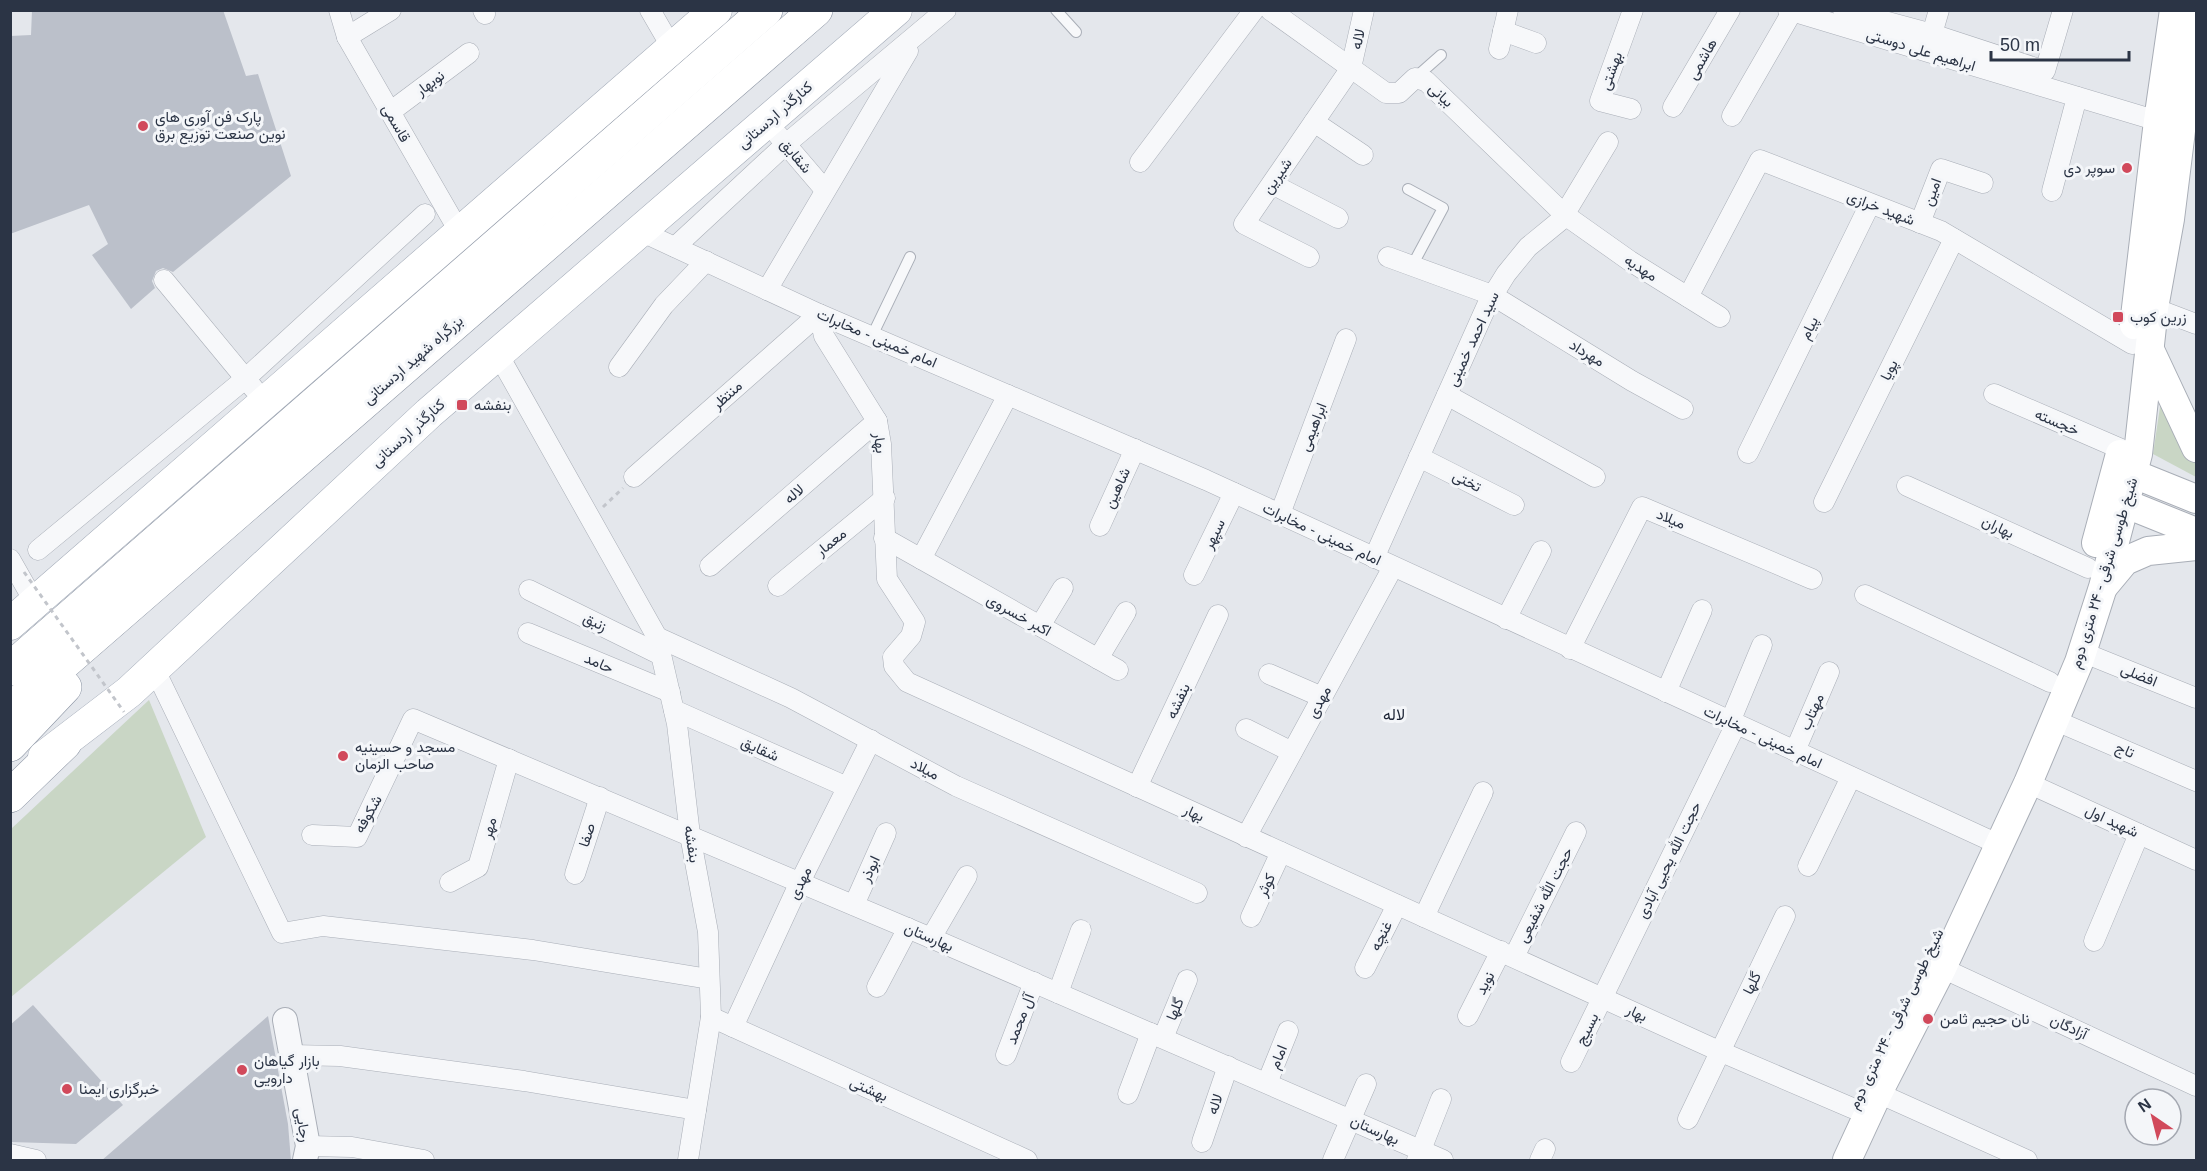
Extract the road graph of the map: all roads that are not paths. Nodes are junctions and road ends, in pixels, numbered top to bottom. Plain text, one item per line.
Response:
1 (339, 10) edge
2 (391, 10) edge
3 (650, 10) edge
4 (716, 10) edge
5 (766, 10) edge
6 (816, 10) edge
7 (896, 10) edge
8 (946, 10) edge
9 (1056, 10) edge
10 (1254, 10) edge
11 (1270, 10) edge
12 (1364, 10) edge
13 (1508, 10) edge
14 (1633, 10) edge
15 (1730, 10) edge
16 (1843, 10) edge
17 (1939, 10) edge
18 (2063, 10) edge
19 (2174, 10) edge
20 (2196, 10) edge
21 (1790, 11) edge
22 (1076, 32) dead end
23 (1932, 34) junction
24 (917, 36) junction
25 (347, 37) junction
26 (1536, 43) dead end
27 (672, 48) junction
28 (469, 53) dead end
29 (1441, 55) dead end
30 (1351, 68) junction
31 (1415, 78) junction
32 (2077, 97) junction
33 (1673, 108) dead end
34 (1631, 109) dead end
35 (390, 112) junction
36 (1732, 116) dead end
37 (1314, 122) junction
38 (2179, 129) edge
39 (777, 133) junction
40 (1608, 142) dead end
41 (1363, 155) dead end
42 (1140, 162) dead end
43 (1983, 183) dead end
44 (1272, 184) junction
45 (1408, 189) dead end
46 (825, 190) junction
47 (2052, 191) dead end
48 (1870, 204) junction
49 (425, 214) dead end
50 (1565, 215) junction
51 (1338, 218) dead end
52 (1920, 223) junction
53 (640, 231) junction
54 (460, 233) junction
55 (1954, 239) junction
56 (675, 247) junction
57 (910, 257) dead end
58 (1309, 257) dead end
59 (1388, 257) dead end
60 (706, 261) junction
61 (1412, 266) junction
62 (466, 273) junction
63 (164, 280) dead end
64 (767, 290) junction
65 (1492, 296) junction
66 (1688, 297) junction
67 (2154, 308) junction
68 (819, 314) junction
69 (1720, 317) dead end
70 (2196, 324) edge
71 (872, 336) junction
72 (1346, 339) dead end
73 (2141, 346) junction
74 (498, 354) junction
75 (619, 367) dead end
76 (245, 379) junction
77 (1994, 394) dead end
78 (1008, 395) junction
79 (1447, 395) junction
80 (266, 402) junction
81 (1683, 409) dead end
82 (877, 421) junction
83 (2196, 448) edge
84 (1135, 450) junction
85 (1748, 453) dead end
86 (1419, 457) junction
87 (634, 477) road end
88 (1595, 477) dead end
89 (2121, 479) junction
90 (1907, 486) dead end
91 (1234, 493) junction
92 (885, 498) junction
93 (2196, 499) edge
94 (1824, 502) dead end
95 (1514, 505) dead end
96 (1280, 514) junction
97 (1100, 526) dead end
98 (2196, 532) edge
99 (884, 538) junction
100 (206, 539) junction
101 (2196, 546) edge
102 (38, 550) dead end
103 (1541, 551) dead end
104 (1374, 558) junction
105 (921, 559) junction
106 (17, 566) edge
107 (710, 566) dead end
108 (1393, 567) junction
109 (1194, 575) dead end
110 (2096, 578) junction
111 (1812, 579) dead end
112 (778, 586) dead end
113 (1063, 588) dead end
114 (529, 590) dead end
115 (1865, 595) dead end
116 (35, 603) junction
117 (1702, 610) dead end
118 (1126, 612) dead end
119 (1218, 615) dead end
120 (1506, 619) junction
121 (10, 624) edge
122 (1040, 626) junction
123 (528, 633) dead end
124 (10, 640) edge
125 (1762, 645) dead end
126 (659, 646) junction
127 (1570, 648) junction
128 (2082, 652) junction
129 (1098, 659) junction
130 (154, 668) junction
131 (10, 669) edge
132 (1118, 670) dead end
133 (1829, 672) dead end
134 (1269, 674) dead end
135 (2050, 682) junction
136 (1666, 692) junction
137 (1322, 697) junction
138 (2196, 698) edge
139 (672, 701) junction
140 (10, 710) edge
141 (413, 719) joint
142 (2054, 720) junction
143 (1733, 723) junction
144 (1246, 729) dead end
145 (871, 740) junction
146 (65, 743) junction
147 (10, 745) edge
148 (1795, 751) junction
149 (1292, 752) junction
150 (509, 759) junction
151 (1851, 777) junction
152 (10, 779) edge
153 (2196, 781) edge
154 (2028, 783) junction
155 (1137, 786) junction
156 (847, 787) junction
157 (1483, 792) dead end
158 (10, 796) edge
159 (600, 797) junction
160 (1576, 832) dead end
161 (886, 833) dead end
162 (2139, 834) junction
163 (690, 835) junction
164 (312, 836) dead end
165 (1246, 837) junction
166 (1991, 841) junction
167 (1281, 852) junction
168 (2196, 860) edge
169 (1808, 866) dead end
170 (575, 874) dead end
171 (967, 876) dead end
172 (450, 882) dead end
173 (800, 882) junction
174 (1197, 893) dead end
175 (854, 905) junction
176 (1397, 905) junction
177 (1785, 916) dead end
178 (1251, 917) dead end
179 (1424, 917) junction
180 (908, 928) junction
181 (1081, 930) dead end
182 (931, 938) junction
183 (2094, 941) dead end
184 (1508, 954) junction
185 (1365, 968) dead end
186 (1942, 968) junction
187 (709, 980) junction
188 (1187, 980) dead end
189 (1034, 982) junction
190 (877, 987) dead end
191 (1058, 993) junction
192 (1602, 997) junction
193 (1468, 1016) dead end
194 (711, 1017) junction
195 (285, 1020) dead end
196 (733, 1027) junction
197 (1288, 1030) dead end
198 (1157, 1035) junction
199 (1719, 1051) junction
200 (291, 1055) junction
201 (1006, 1055) dead end
202 (1571, 1062) dead end
203 (1228, 1066) junction
204 (1268, 1083) junction
205 (1366, 1084) dead end
206 (2196, 1086) edge
207 (1878, 1093) junction
208 (1128, 1094) dead end
209 (1441, 1099) dead end
210 (1852, 1108) junction
211 (696, 1110) junction
212 (1351, 1119) junction
213 (1688, 1119) dead end
214 (1202, 1142) dead end
215 (307, 1153) edge
216 (10, 1154) edge
217 (1419, 1156) edge
218 (395, 1158) edge
219 (692, 1159) edge
220 (36, 1161) edge
221 (424, 1161) edge
222 (1027, 1161) edge
223 (1334, 1161) edge
224 (1443, 1161) edge
225 (1829, 1161) edge
226 (1847, 1161) edge
227 (2027, 1161) edge

1 - 25 street, قاسمی
2 - 25 street
3 - 27 street
4 - 27 main road
5 - 62 highway, بزرگراه شهید اردستانی
6 - 100 highway, بزرگراه شهید اردستانی
7 - 39 main road, کنارگذر اردستانی
8 - 24 street
9 - 22 lane
10 - 42 street
11 - 30 street, بیانی
12 - 30 street, لاله
13 - 26 street
14 - 34 street, بهشتی
15 - 33 street, هاشمی
16 - 23 street
17 - 23 street
18 - 23 street
19 - 38 main road, شیخ طوسی شرقی - ۲۴ متری دوم
20 - 38 main road, شیخ طوسی شرقی - ۲۴ متری دوم
21 - 32 street, ابراهیم علی دوستی
21 - 36 street
24 - 39 street
24 - 46 street
25 - 35 street, قاسمی
27 - 54 main road
28 - 35 street, نوبهار
29 - 31 lane
30 - 31 street, بیانی
30 - 37 street, شیرین
31 - 50 street, بیانی
32 - 38 street, ابراهیم علی دوستی
32 - 47 street
35 - 54 street, قاسمی
37 - 41 street
37 - 44 street, شیرین
38 - 67 main road, شیخ طوسی شرقی - ۲۴ متری دوم
38 - 73 main road, شیخ طوسی شرقی - ۲۴ متری دوم
39 - 46 street, شقایق
39 - 53 main road, کنارگذر اردستانی
39 - 56 street
40 - 50 street, سید احمد خمینی
43 - 52 street, امین
44 - 51 street
44 - 58 street, شیرین
45 - 61 lane
46 - 64 street
48 - 52 street, شهید خرازی
48 - 66 street, شهید خرازی
48 - 85 street, پیام
49 - 76 street
50 - 65 street, سید احمد خمینی
50 - 66 street, مهدیه
52 - 55 street, شهید خرازی
53 - 56 street, امام خمینی - مخابرات
53 - 74 main road, کنارگذر اردستانی
54 - 80 main road
55 - 73 street, شهید خرازی
55 - 94 street, پویا
56 - 60 street, امام خمینی - مخابرات
57 - 71 lane
59 - 61 street, مهرداد
60 - 64 street, امام خمینی - مخابرات
60 - 75 street
61 - 65 street, مهرداد
62 - 124 highway
62 - 131 highway, بزرگراه شهید اردستانی
63 - 76 street
64 - 68 street, امام خمینی - مخابرات
65 - 79 street, سید احمد خمینی
65 - 81 street, مهرداد
66 - 69 street, مهدیه
67 - 70 street
67 - 73 main road, شیخ طوسی شرقی - ۲۴ متری دوم
68 - 71 street, امام خمینی - مخابرات
68 - 82 street, بهار
68 - 87 street, منتظر
71 - 78 street, امام خمینی - مخابرات
72 - 96 street, ابراهیمی
73 - 83 main road
73 - 89 main road, شیخ طوسی شرقی - ۲۴ متری دوم
74 - 126 street, بنفشه
74 - 130 main road, کنارگذر اردستانی
76 - 80 street
76 - 102 street
77 - 89 street, خجسته
78 - 84 street, امام خمینی - مخابرات
78 - 105 street
79 - 86 street, سید احمد خمینی
79 - 88 street
80 - 116 main road
82 - 92 street, بهار
82 - 107 street, لاله
84 - 91 street, امام خمینی - مخابرات
84 - 97 street, شاهین
86 - 95 street, تختی
86 - 104 street, سید احمد خمینی
89 - 93 main road
89 - 98 main road
89 - 110 main road, شیخ طوسی شرقی - ۲۴ متری دوم
90 - 110 street, بهاران
91 - 96 street, امام خمینی - مخابرات
91 - 109 street, سپهر
92 - 99 street, بهار
92 - 112 street, معمار
96 - 104 street, امام خمینی - مخابرات
99 - 105 street, اکبر خسروی
99 - 155 street, بهار
100 - 140 highway, بزرگراه شهید اردستانی
100 - 147 highway
101 - 110 main road
103 - 120 street
104 - 108 street, امام خمینی - مخابرات
105 - 122 street, اکبر خسروی
106 - 116 street
108 - 120 street, امام خمینی - مخابرات
108 - 137 street, مهدی
110 - 128 main road, شیخ طوسی شرقی - ۲۴ متری دوم
110 - 135 main road, شیخ طوسی شرقی - ۲۴ متری دوم
111 - 127 street, میلاد
113 - 122 street
114 - 126 street, زنبق
115 - 135 street
116 - 121 main road
117 - 136 street
118 - 129 street
119 - 155 street, بنفشه
120 - 127 street, امام خمینی - مخابرات
122 - 129 street, اکبر خسروی
123 - 139 street, حامد
125 - 143 street, حجت الله یحیی آبادی
126 - 139 street, بنفشه
126 - 145 street, میلاد
127 - 136 street, امام خمینی - مخابرات
128 - 138 street, افضلی
128 - 142 main road, شیخ طوسی شرقی - ۲۴ متری دوم
129 - 132 street, اکبر خسروی
130 - 146 main road, کنارگذر اردستانی
130 - 187 street
133 - 148 street, مهتاب
134 - 137 street
135 - 166 main road, شیخ طوسی شرقی - ۲۴ متری دوم
136 - 143 street, امام خمینی - مخابرات
137 - 149 street, مهدی
139 - 156 street, شقایق
139 - 163 street, بنفشه
141 - 150 street, بهارستان
141 - 164 street, شکوفه
142 - 153 street, تاج
142 - 154 main road, شیخ طوسی شرقی - ۲۴ متری دوم
143 - 148 street, امام خمینی - مخابرات
143 - 192 street, حجت الله یحیی آبادی
144 - 149 street
145 - 156 street, مهدی
145 - 174 street, میلاد
146 - 152 main road
146 - 158 highway, کنارگذر اردستانی
148 - 151 street, امام خمینی - مخابرات
149 - 165 street, مهدی
150 - 159 street, بهارستان
150 - 172 street, مهر
151 - 166 street, امام خمینی - مخابرات
151 - 169 street
154 - 162 street, شهید اول
154 - 166 main road, شیخ طوسی شرقی - ۲۴ متری دوم
155 - 165 street, بهار
156 - 173 street, مهدی
157 - 179 street
159 - 163 street, بهارستان
159 - 170 street, صفا
160 - 184 street, حجت الله شفیعی
161 - 175 street, ابوذر
162 - 168 street, شهید اول
162 - 183 street
163 - 173 street, بهارستان
163 - 187 street, بنفشه
165 - 167 street, بهار
166 - 186 main road, شیخ طوسی شرقی - ۲۴ متری دوم
166 - 210 main road, شیخ طوسی شرقی - ۲۴ متری دوم
167 - 176 street, بهار
167 - 178 street, کوثر
171 - 182 street
173 - 175 street, بهارستان
173 - 196 street, مهدی
175 - 180 street, بهارستان
176 - 179 street, بهار
176 - 185 street, غنچه
177 - 199 street, گلها
179 - 184 street, بهار
180 - 182 street, بهارستان
180 - 190 street
181 - 191 street
182 - 189 street, بهارستان
184 - 192 street, بهار
184 - 193 street, نوید
186 - 206 street, آزادگان
186 - 207 main road, شیخ طوسی شرقی - ۲۴ متری دوم
187 - 194 street, بنفشه
188 - 198 street, گلها
189 - 191 street, بهارستان
189 - 201 street, آل محمد
191 - 198 street, بهارستان
192 - 199 street, بهار
192 - 202 street, بسیج
194 - 196 street, بهشتی
194 - 211 street, بنفشه
195 - 200 street, رجایی
196 - 222 street, بهشتی
197 - 204 street, امام
198 - 203 street, بهارستان
198 - 208 street
199 - 210 street, بهار
199 - 213 street, گلها
200 - 211 street
200 - 215 street, رجایی
203 - 204 street, بهارستان
203 - 214 street, لاله
204 - 212 street, بهارستان
205 - 212 street
207 - 226 main road, شیخ طوسی شرقی - ۲۴ متری دوم
207 - 227 street
209 - 217 street
210 - 225 main road, شیخ طوسی شرقی - ۲۴ متری دوم
211 - 219 street, بنفشه
212 - 217 street, بهارستان
212 - 223 street
215 - 218 street
216 - 220 street
217 - 224 street, بهارستان
218 - 221 street

